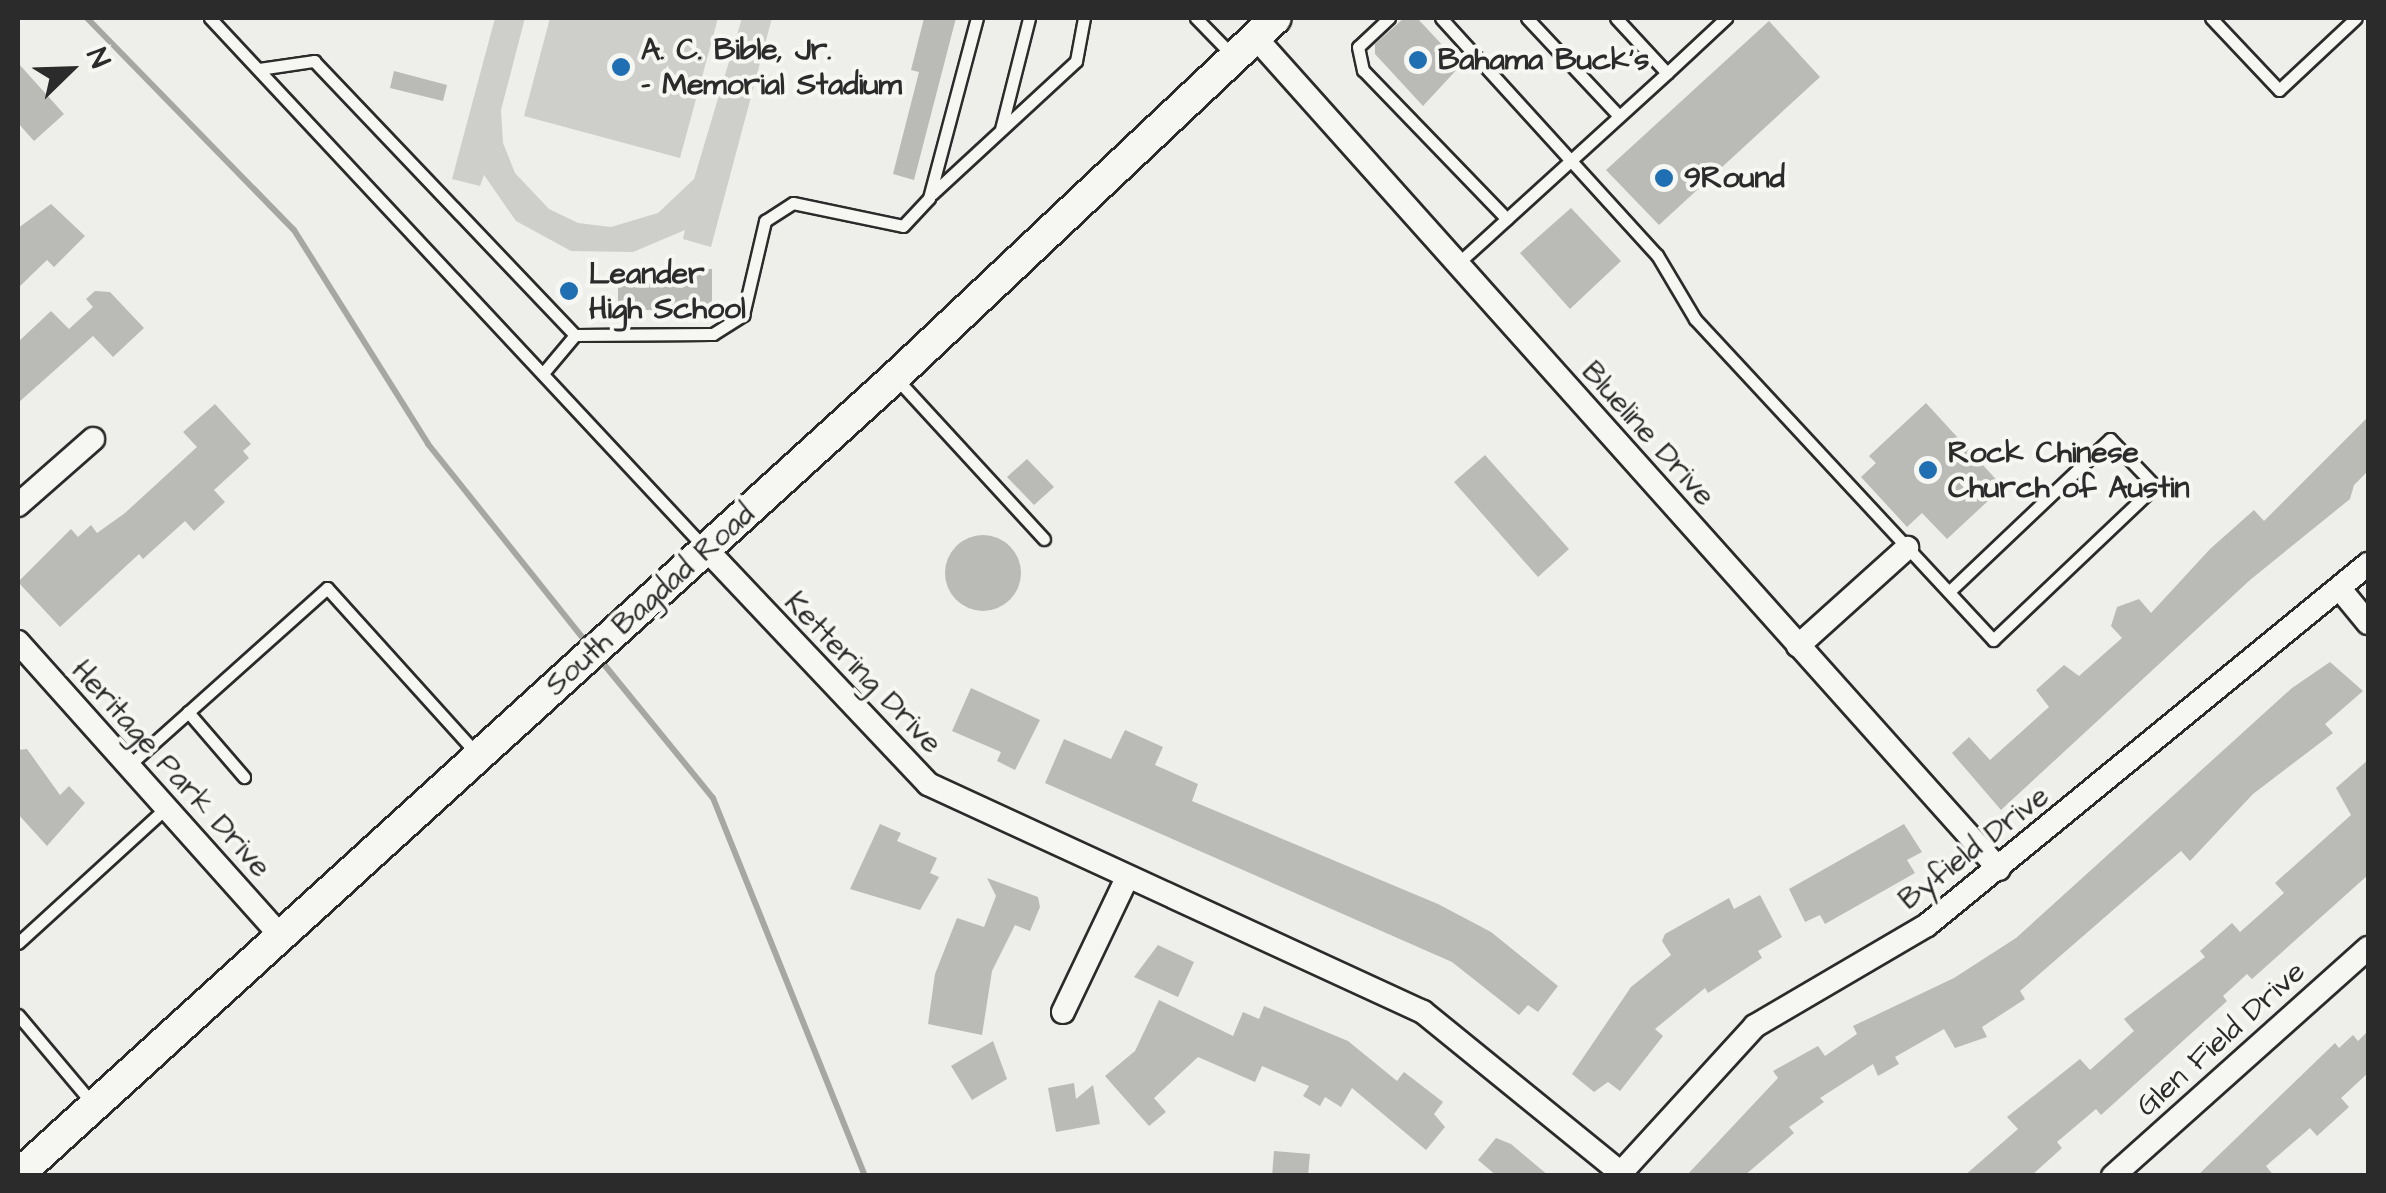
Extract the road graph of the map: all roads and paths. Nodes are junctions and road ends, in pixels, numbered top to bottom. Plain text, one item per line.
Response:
1 (210, 18) edge
2 (977, 18) edge
3 (1029, 18) edge
4 (1084, 18) edge
5 (1196, 18) edge
6 (1389, 18) edge
7 (1441, 18) edge
8 (1527, 18) edge
9 (1616, 18) edge
10 (1726, 18) edge
11 (2211, 18) edge
12 (2356, 18) edge
13 (1255, 37) edge
14 (259, 69) junction
15 (1667, 72) junction
16 (1619, 116) junction
17 (1001, 129) junction
18 (1571, 160) junction
19 (928, 198) junction
20 (1507, 218) junction
21 (1456, 265) junction
22 (574, 335) junction
23 (544, 372) junction
24 (895, 377) junction
25 (93, 440) dead end
26 (18, 504) edge
27 (1044, 539) dead end
28 (1907, 548) junction
29 (706, 549) junction
30 (2368, 564) edge
31 (2340, 589) junction
32 (1949, 592) junction
33 (2368, 624) edge
34 (18, 642) edge
35 (1798, 646) junction
36 (188, 712) junction
37 (478, 756) junction
38 (128, 766) junction
39 (244, 777) dead end
40 (166, 808) junction
41 (2000, 870) junction
42 (1126, 880) junction
43 (281, 936) junction
44 (18, 942) edge
45 (2368, 948) edge
46 (1063, 1012) dead end
47 (18, 1014) edge
48 (94, 1106) junction
49 (1619, 1174) edge
50 (18, 1175) edge
51 (2113, 1176) edge

1 - 14 lane, Kettering Drive
2 - 19 lane
3 - 17 lane
4 - 17 lane
5 - 13 lane
6 - 20 lane
7 - 18 lane
8 - 16 lane
9 - 15 lane
10 - 15 lane
11 - 12 lane
13 - 21 street, Blueline Drive
13 - 24 main road, South Bagdad Road
14 - 22 lane
14 - 23 lane, Kettering Drive
15 - 16 lane
16 - 18 lane
17 - 19 lane
18 - 20 lane
18 - 28 lane
19 - 22 lane
20 - 21 lane
21 - 35 street, Blueline Drive
22 - 23 lane
23 - 29 lane, Kettering Drive
24 - 27 lane
24 - 29 main road, South Bagdad Road
25 - 26 street
28 - 32 lane
28 - 35 street
29 - 37 main road, South Bagdad Road
29 - 42 street, Kettering Drive
30 - 31 street, Byfield Drive
31 - 33 street
31 - 41 street, Byfield Drive
32 - 32 lane
34 - 38 street, Heritage Park Drive
35 - 41 street, Blueline Drive
36 - 37 lane
36 - 38 lane
36 - 39 lane
37 - 43 main road, South Bagdad Road
38 - 40 street, Heritage Park Drive
40 - 43 street, Heritage Park Drive
40 - 44 lane
41 - 49 street, Byfield Drive
42 - 46 street
42 - 49 street, Kettering Drive
43 - 48 main road, South Bagdad Road
45 - 51 street, Glen Field Drive
47 - 48 lane
48 - 50 main road, South Bagdad Road

